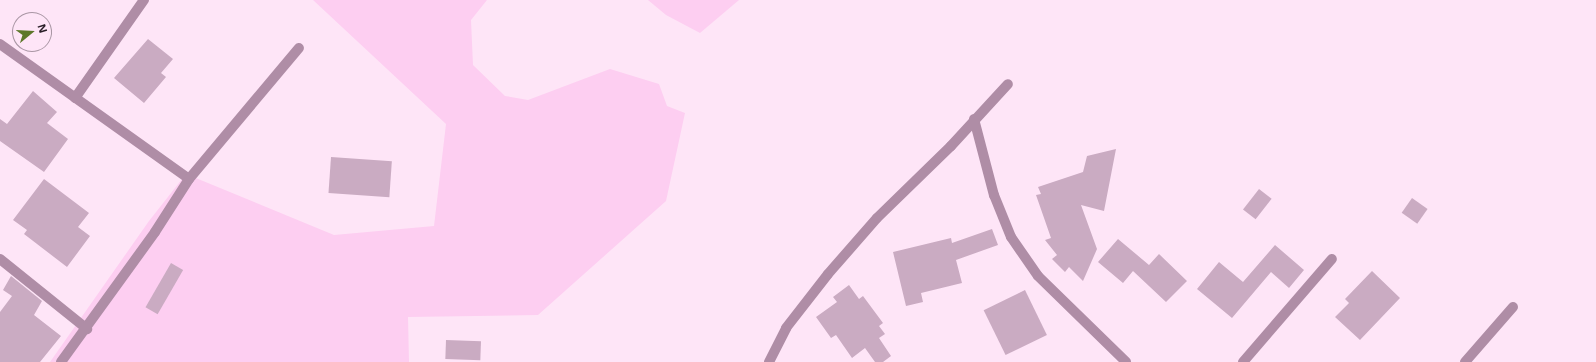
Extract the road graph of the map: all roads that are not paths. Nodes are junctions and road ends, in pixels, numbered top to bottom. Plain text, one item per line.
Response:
1 (144, 0) edge
2 (0, 44) edge
3 (299, 48) dead end
4 (1008, 84) dead end
5 (74, 98) junction
6 (974, 119) junction
7 (189, 179) junction
8 (0, 259) edge
9 (1332, 259) dead end
10 (1513, 307) dead end
11 (87, 329) junction
12 (61, 362) edge
13 (769, 362) edge
14 (1126, 362) edge
15 (1244, 362) edge
16 (1465, 362) edge

1 - 5 street
2 - 5 street
3 - 7 street
4 - 6 street
5 - 7 street
6 - 13 street
6 - 14 street
7 - 11 street
8 - 11 street
9 - 15 street
10 - 16 street
11 - 12 street

